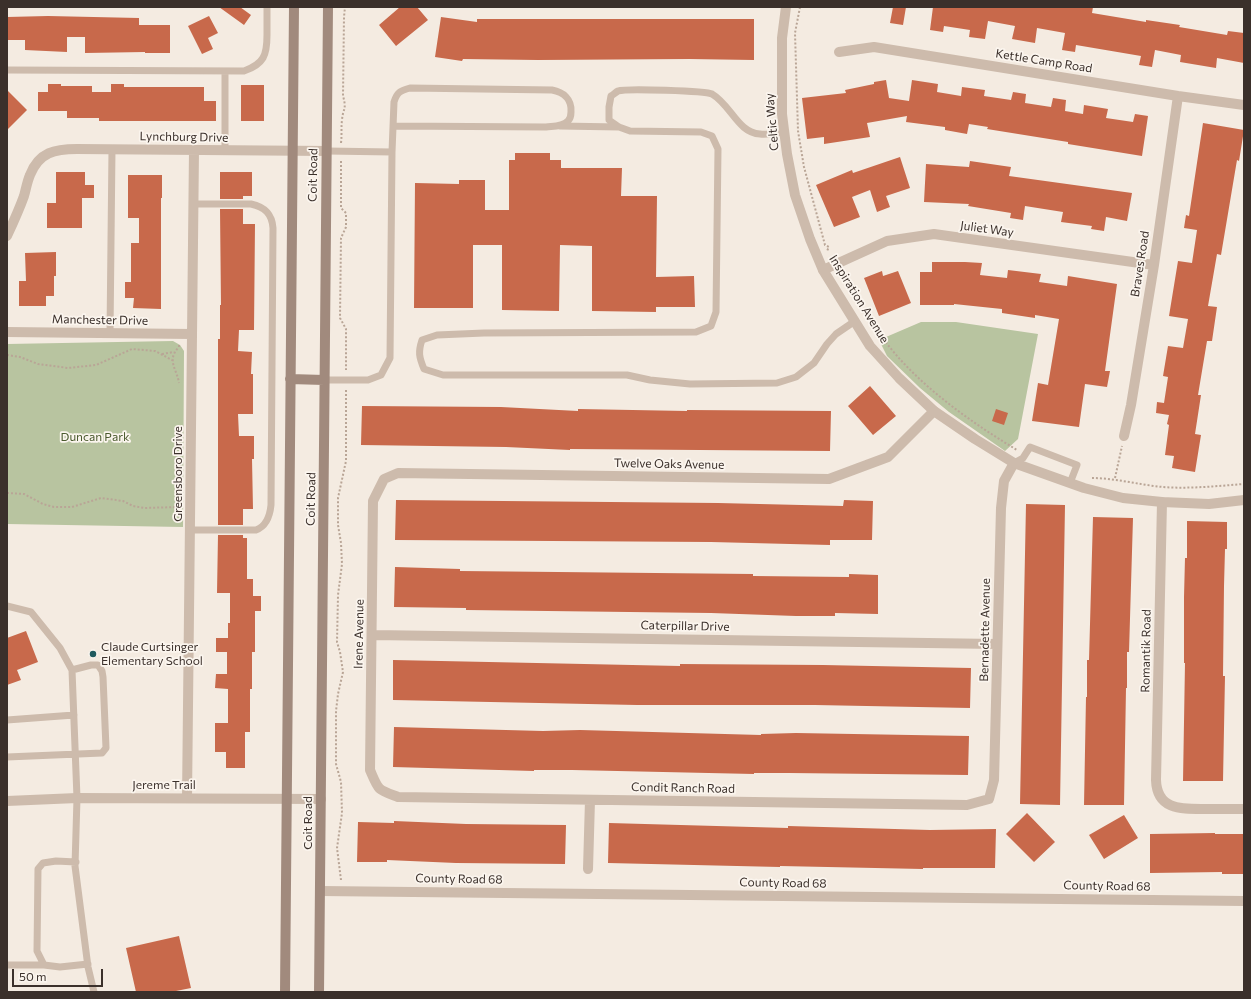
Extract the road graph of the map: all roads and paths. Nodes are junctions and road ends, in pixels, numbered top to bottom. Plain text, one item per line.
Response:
1 (267, 7) edge
2 (294, 7) edge
3 (328, 7) edge
4 (345, 7) edge
5 (786, 7) edge
6 (800, 7) edge
7 (839, 52) dead end
8 (7, 70) edge
9 (225, 72) junction
10 (1178, 96) junction
11 (1244, 105) edge
12 (393, 126) junction
13 (560, 126) junction
14 (619, 127) junction
15 (784, 132) junction
16 (112, 149) junction
17 (194, 150) junction
18 (225, 151) junction
19 (292, 151) junction
20 (327, 151) junction
21 (341, 152) junction
22 (392, 152) junction
23 (193, 204) junction
24 (807, 232) joint
25 (7, 236) edge
26 (826, 252) dead end
27 (1154, 265) junction
28 (823, 270) junction
29 (857, 301) dead end
30 (855, 321) junction
31 (7, 332) edge
32 (110, 333) junction
33 (179, 334) junction
34 (192, 334) junction
35 (174, 352) junction
36 (161, 354) junction
37 (7, 355) edge
38 (172, 360) junction
39 (290, 379) junction
40 (324, 380) junction
41 (346, 380) junction
42 (180, 387) dead end
43 (934, 411) junction
44 (1124, 436) joint
45 (1025, 455) junction
46 (1014, 462) junction
47 (1072, 478) junction
48 (1115, 478) dead end
49 (382, 480) joint
50 (1244, 484) edge
51 (7, 493) edge
52 (179, 500) dead end
53 (1244, 500) edge
54 (1162, 502) junction
55 (191, 530) junction
56 (7, 606) edge
57 (372, 635) junction
58 (997, 644) junction
59 (72, 670) junction
60 (74, 715) junction
61 (7, 720) edge
62 (75, 754) junction
63 (7, 757) edge
64 (378, 788) joint
65 (77, 798) junction
66 (187, 798) junction
67 (287, 798) junction
68 (321, 799) junction
69 (989, 799) joint
70 (590, 800) junction
71 (7, 801) edge
72 (1244, 810) edge
73 (76, 862) junction
74 (588, 869) dead end
75 (341, 876) dead end
76 (321, 891) junction
77 (1244, 900) edge
78 (88, 964) junction
79 (44, 965) junction
80 (7, 966) edge
81 (94, 992) edge
82 (285, 992) edge
83 (319, 992) edge

1 - 9 lane
2 - 19 main road, Coit Road
3 - 20 main road, Coit Road
4 - 21 path
5 - 15 street, Celtic Way
6 - 26 path
7 - 10 street, Kettle Camp Road
8 - 9 lane
9 - 18 lane
10 - 11 street, Kettle Camp Road
10 - 27 street, Braves Road
12 - 13 lane
12 - 13 lane
12 - 22 lane
13 - 14 lane
14 - 15 lane
14 - 30 lane
15 - 24 street, Celtic Way
16 - 17 street, Lynchburg Drive
16 - 25 street, Lynchburg Drive
16 - 32 lane
17 - 18 street, Lynchburg Drive
17 - 23 street, Greensboro Drive
18 - 19 street, Lynchburg Drive
19 - 20 street, Lynchburg Drive
19 - 39 main road, Coit Road
20 - 21 lane
20 - 40 main road, Coit Road
21 - 22 lane
21 - 41 path
22 - 41 lane
23 - 34 street, Greensboro Drive
23 - 55 lane
24 - 28 street, Inspiration Avenue
27 - 28 street, Juliet Way
27 - 44 street, Braves Road
28 - 30 street, Inspiration Avenue
29 - 45 path
30 - 43 street, Inspiration Avenue
31 - 32 street, Manchester Drive
32 - 33 street, Manchester Drive
33 - 34 street, Manchester Drive
33 - 35 path
34 - 55 street, Greensboro Drive
35 - 36 path
35 - 38 path
36 - 37 path
36 - 38 path
38 - 42 path
39 - 40 main road
39 - 67 main road, Coit Road
40 - 41 lane
40 - 68 main road, Coit Road
41 - 75 path
43 - 46 street, Inspiration Avenue
43 - 49 street, Twelve Oaks Avenue
44 - 48 path
45 - 46 lane
45 - 47 lane
46 - 47 street, Inspiration Avenue
46 - 58 street, Bernadette Avenue
47 - 50 path
47 - 54 street, Inspiration Avenue
49 - 57 street, Irene Avenue
51 - 52 path
53 - 54 street, Inspiration Avenue
54 - 72 street, Romantik Road
55 - 66 street, Greensboro Drive
56 - 59 lane
57 - 58 street, Caterpillar Drive
57 - 64 street, Irene Avenue
58 - 69 street, Bernadette Avenue
59 - 60 lane
59 - 62 lane
60 - 61 lane
60 - 62 lane
62 - 63 lane
62 - 65 lane
64 - 70 street, Condit Ranch Road
65 - 66 street, Jereme Trail
65 - 71 street, Jereme Trail
65 - 73 lane
66 - 67 street, Jereme Trail
67 - 68 street, Jereme Trail
67 - 82 main road, Coit Road
68 - 76 main road, Coit Road
69 - 70 street, Condit Ranch Road
70 - 74 street
73 - 78 lane
73 - 79 lane
76 - 77 street, County Road 68
76 - 83 main road, Coit Road
78 - 79 lane
78 - 81 lane
79 - 80 lane

